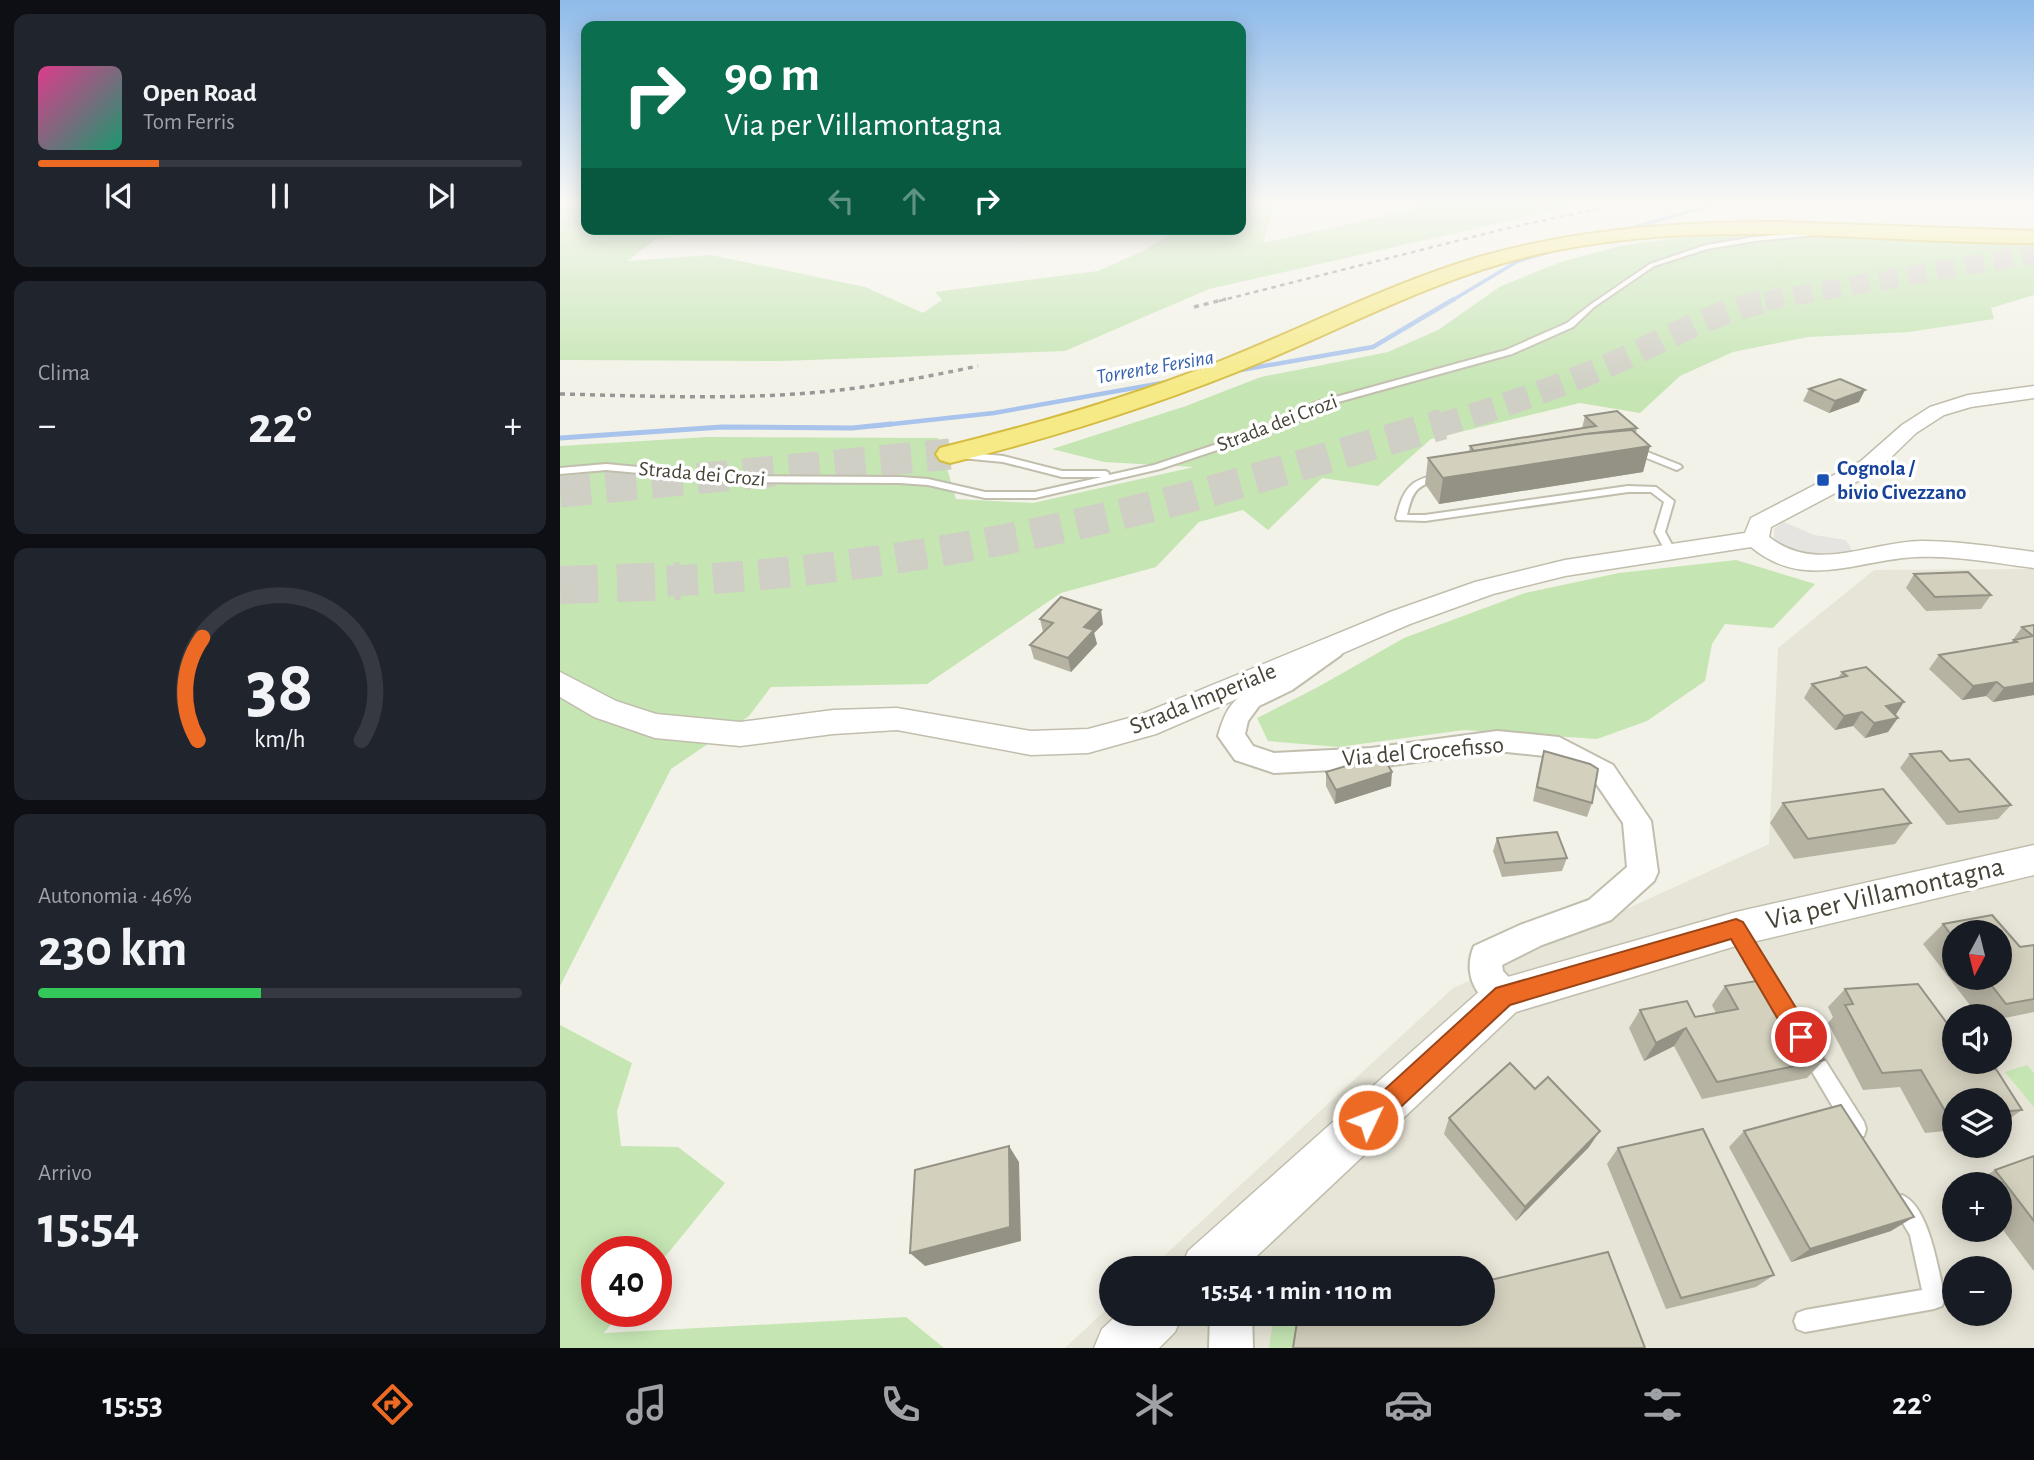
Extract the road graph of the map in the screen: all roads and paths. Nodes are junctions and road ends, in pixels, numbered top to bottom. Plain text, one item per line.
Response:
1 (1481, 264) edge
2 (1655, 264) edge
3 (2034, 392) edge
4 (1618, 450) edge
5 (950, 454) joint
6 (1677, 467) dead end
7 (560, 471) edge
8 (1130, 473) junction
9 (1446, 476) edge
10 (1756, 539) junction
11 (1671, 552) junction
12 (2034, 560) edge
13 (1345, 641) junction
14 (560, 683) edge
15 (2034, 860) edge
16 (1736, 929) junction
17 (1504, 996) junction
18 (1869, 1150) edge
19 (1891, 1185) edge
20 (1229, 1256) edge
21 (1805, 1321) dead end
22 (1144, 1326) edge
23 (1231, 1326) edge
24 (1121, 1348) edge
25 (1231, 1348) edge

1 - 5 highway
2 - 8 lane, Strada dei Crozi
3 - 10 street
4 - 6 lane
5 - 8 lane
7 - 8 lane, Strada dei Crozi
9 - 11 lane
10 - 11 street, Strada Imperiale
10 - 12 street
11 - 13 street, Strada Imperiale
13 - 14 street, Strada Imperiale
13 - 17 street, Via del Crocefisso
15 - 16 street, Via per Villamontagna
16 - 17 street, Via per Villamontagna
16 - 18 lane, Via per Villamontagna
17 - 20 street, Via per Villamontagna
19 - 21 lane
22 - 24 street
23 - 25 street

